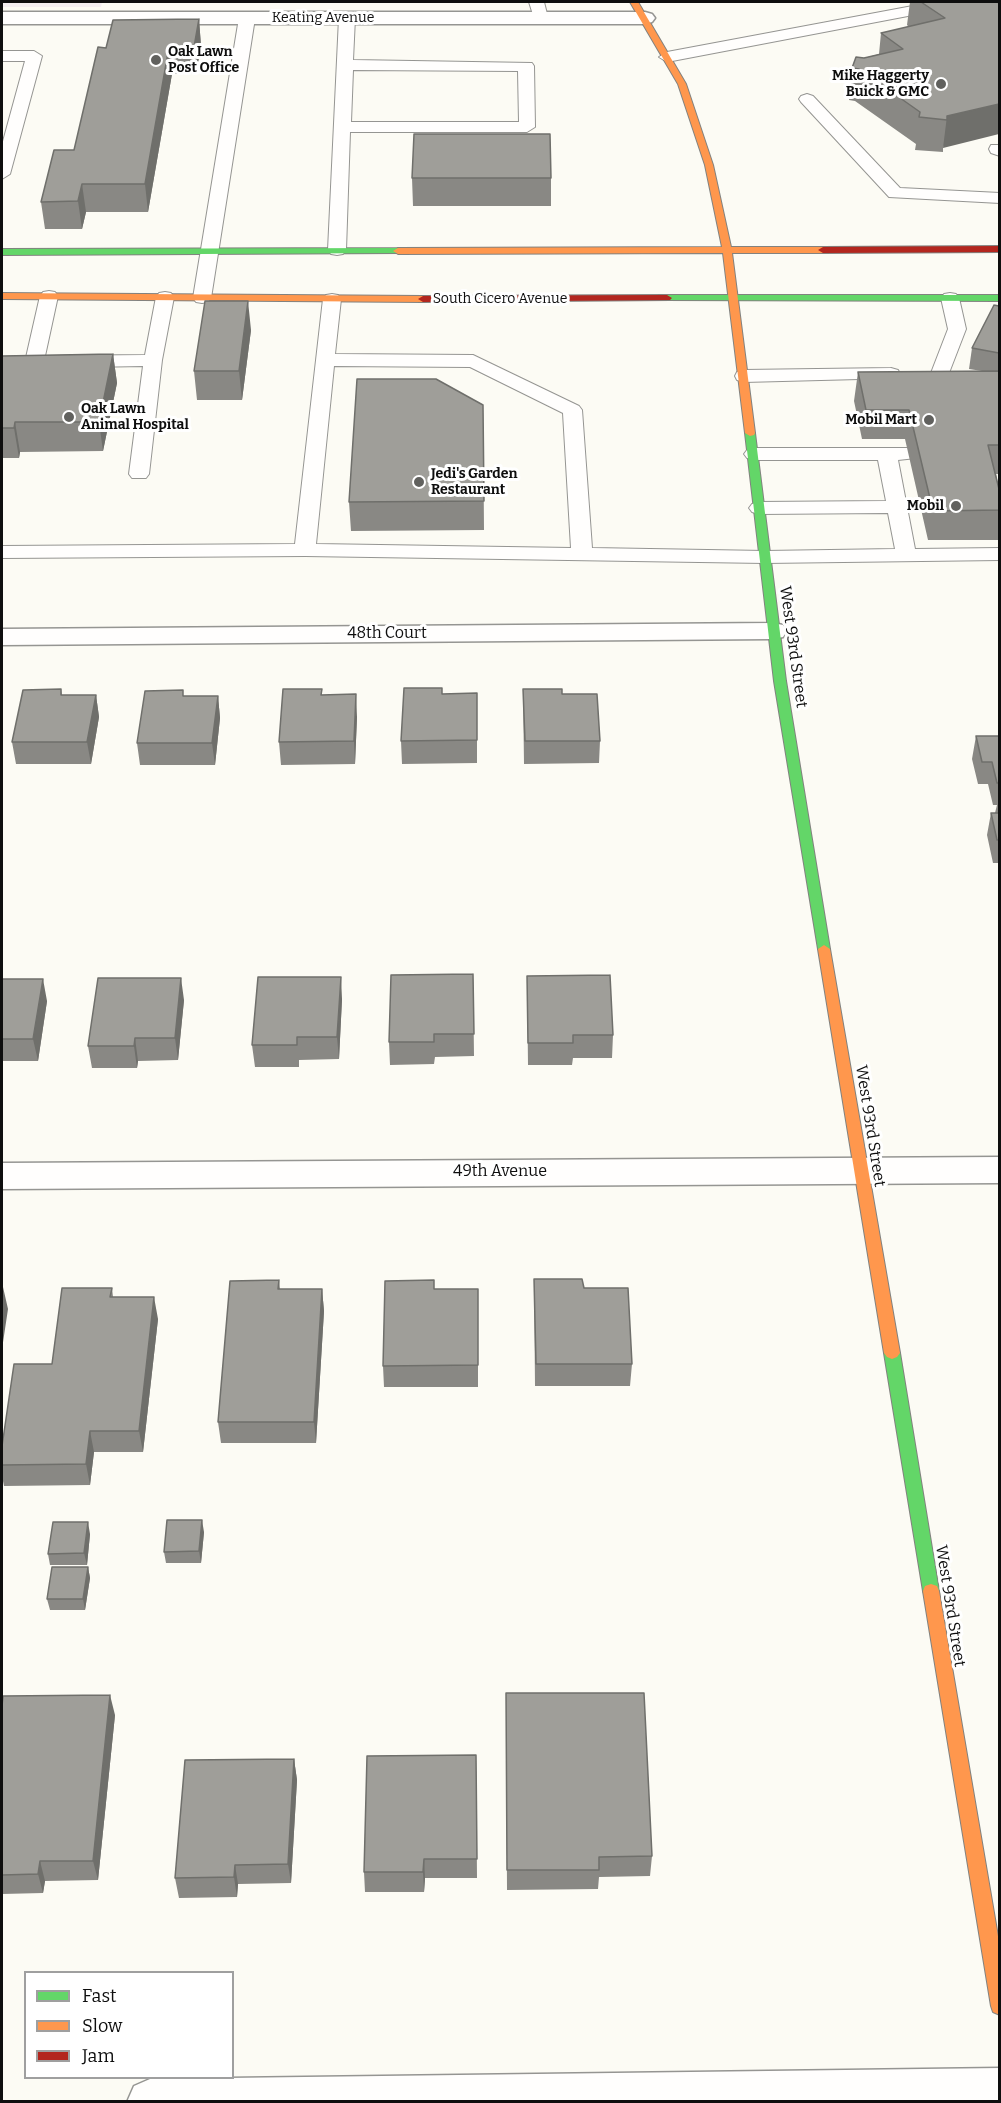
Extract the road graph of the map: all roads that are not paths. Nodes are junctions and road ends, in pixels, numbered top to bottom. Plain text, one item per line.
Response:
1 (959, 3) edge
2 (538, 10) edge
3 (639, 10) edge
4 (2, 18) edge
5 (247, 18) junction
6 (347, 18) junction
7 (2, 56) edge
8 (667, 57) junction
9 (345, 66) junction
10 (807, 99) dead end
11 (342, 127) junction
12 (7, 133) edge
13 (2, 174) edge
14 (999, 198) edge
15 (728, 249) junction
16 (999, 249) edge
17 (337, 250) junction
18 (210, 251) junction
19 (2, 252) edge
20 (2, 296) edge
21 (49, 296) junction
22 (165, 297) junction
23 (202, 298) junction
24 (950, 298) junction
25 (999, 298) edge
26 (332, 299) junction
27 (735, 299) junction
28 (153, 360) junction
29 (326, 360) junction
30 (940, 373) junction
31 (744, 376) junction
32 (960, 378) edge
33 (754, 454) junction
34 (887, 454) junction
35 (909, 454) edge
36 (139, 474) dead end
37 (897, 507) junction
38 (759, 508) junction
39 (305, 550) junction
40 (2, 552) edge
41 (582, 554) junction
42 (999, 554) edge
43 (906, 555) junction
44 (765, 557) junction
45 (773, 631) junction
46 (2, 638) edge
47 (861, 1170) junction
48 (999, 1170) edge
49 (2, 1176) edge
50 (999, 2006) edge
51 (999, 2091) edge
52 (150, 2102) edge

1 - 8 lane
2 - 3 street, Keating Avenue
2 - 6 street, Keating Avenue
3 - 8 main road, West 93rd Street
4 - 5 street, Keating Avenue
5 - 6 street, Keating Avenue
5 - 18 lane
6 - 9 lane
7 - 12 lane
8 - 15 main road, West 93rd Street
9 - 11 lane
9 - 11 lane
10 - 14 lane
11 - 17 lane
12 - 13 lane
15 - 16 main road
15 - 17 main road
15 - 27 main road, West 93rd Street
17 - 18 main road
18 - 19 main road
18 - 23 lane
20 - 21 main road, South Cicero Avenue
21 - 22 main road, South Cicero Avenue
21 - 28 lane
22 - 23 main road, South Cicero Avenue
22 - 28 lane
23 - 26 main road, South Cicero Avenue
24 - 25 main road, South Cicero Avenue
24 - 27 main road, South Cicero Avenue
24 - 30 lane
26 - 27 main road, South Cicero Avenue
26 - 29 lane
27 - 31 main road, West 93rd Street
28 - 36 lane
29 - 39 lane
29 - 41 lane
30 - 31 lane
30 - 32 lane
31 - 33 main road, West 93rd Street
33 - 34 lane
33 - 38 main road, West 93rd Street
34 - 35 lane
34 - 37 lane
37 - 38 lane
37 - 43 lane
38 - 44 main road, West 93rd Street
39 - 40 lane
39 - 41 lane
41 - 44 lane
42 - 43 lane
43 - 44 lane
44 - 45 main road, West 93rd Street
45 - 46 street, 48th Court
45 - 47 main road, West 93rd Street
47 - 48 street, 49th Avenue
47 - 49 street, 49th Avenue
47 - 50 main road, West 93rd Street
51 - 52 street

